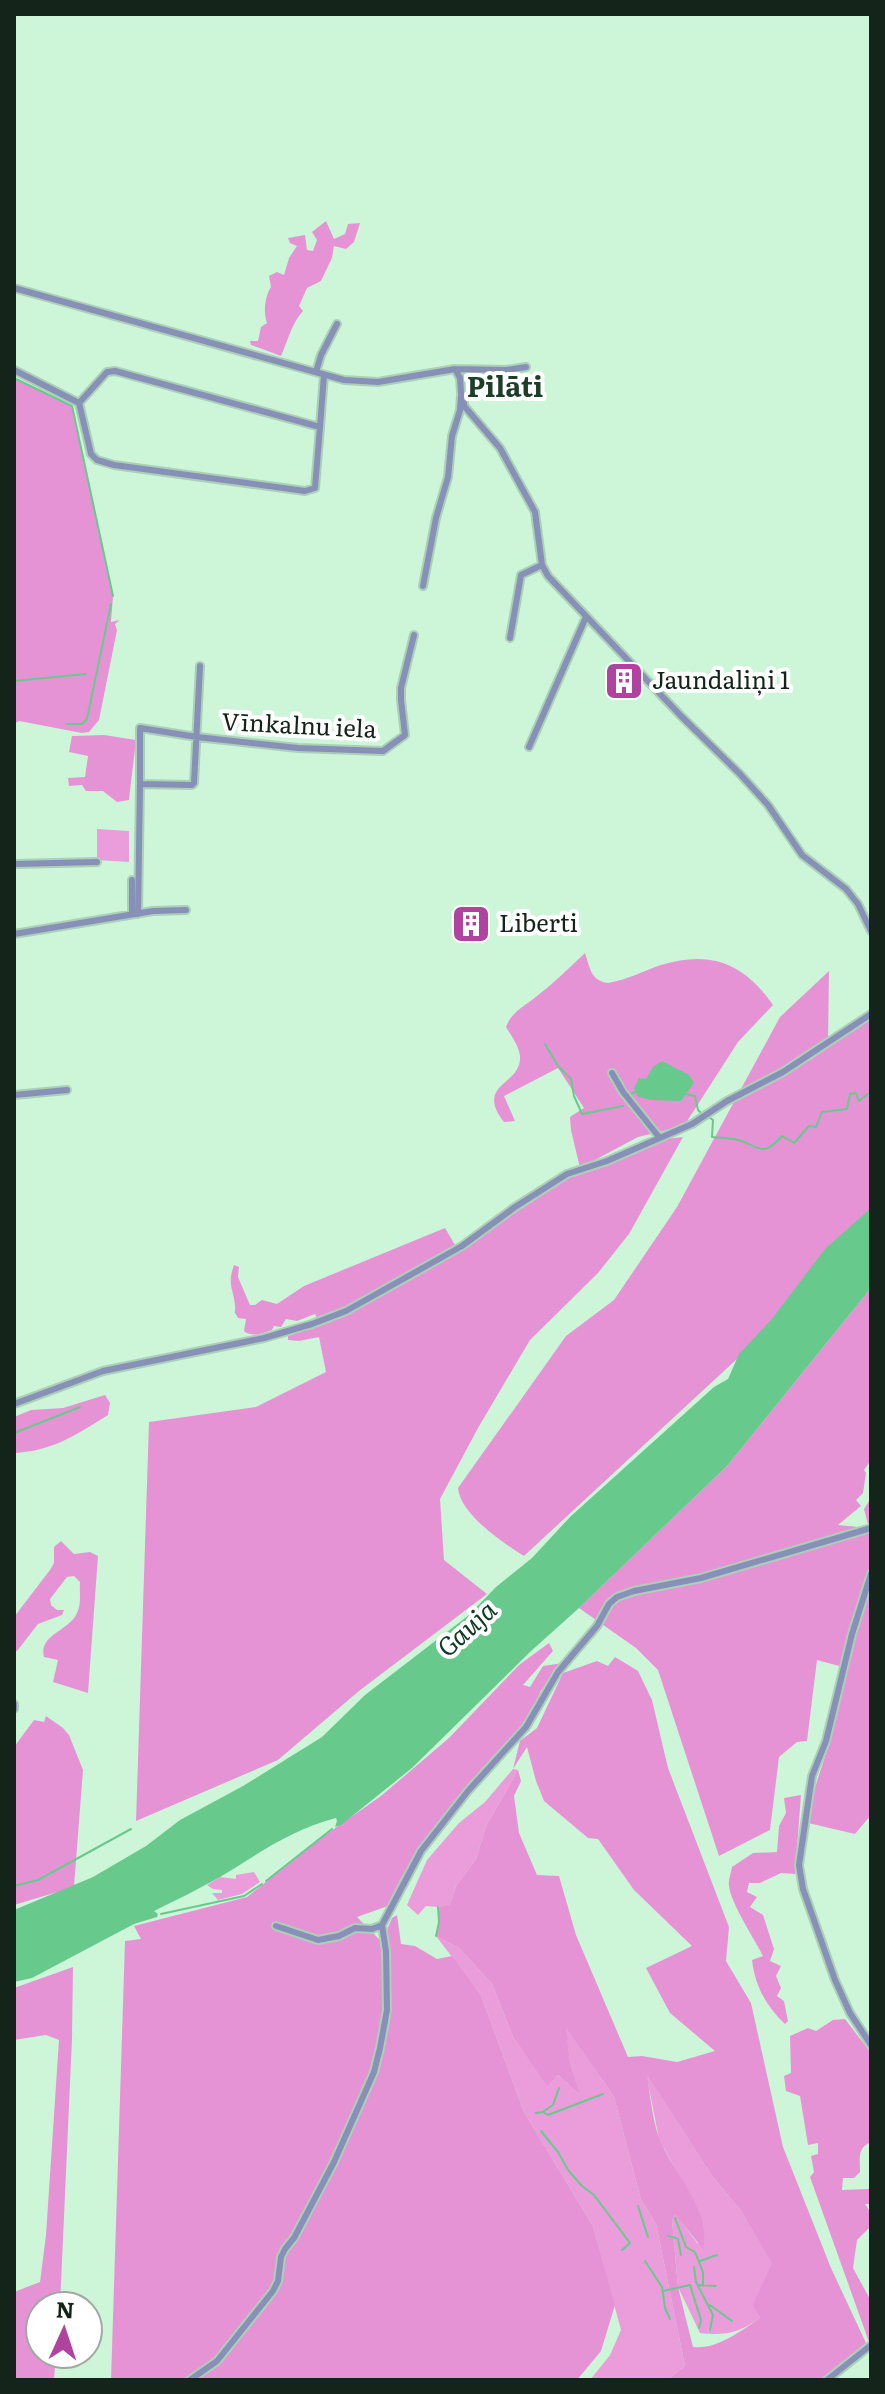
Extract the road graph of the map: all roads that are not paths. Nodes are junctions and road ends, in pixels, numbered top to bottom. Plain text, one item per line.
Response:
1 (14, 288) edge
2 (337, 324) dead end
3 (526, 367) dead end
4 (455, 369) junction
5 (14, 370) edge
6 (320, 373) junction
7 (461, 393) junction
8 (79, 403) junction
9 (320, 427) junction
10 (542, 565) junction
11 (423, 586) dead end
12 (586, 617) junction
13 (414, 635) dead end
14 (510, 638) dead end
15 (200, 666) dead end
16 (197, 737) junction
17 (529, 747) dead end
18 (140, 784) junction
19 (97, 862) dead end
20 (14, 864) edge
21 (132, 880) dead end
22 (186, 910) dead end
23 (135, 914) junction
24 (871, 931) edge
25 (14, 934) edge
26 (871, 1014) edge
27 (612, 1073) dead end
28 (67, 1090) dead end
29 (14, 1095) edge
30 (659, 1137) junction
31 (14, 1404) edge
32 (871, 1528) edge
33 (871, 1574) edge
34 (382, 1925) junction
35 (276, 1926) dead end
36 (372, 1929) junction
37 (384, 1937) junction
38 (871, 2045) edge
39 (871, 2345) edge
40 (190, 2380) edge
41 (827, 2380) edge

1 - 6 street
2 - 6 street
3 - 4 street
4 - 6 street
4 - 7 street
5 - 8 street
6 - 9 street
7 - 10 street
7 - 11 street
8 - 9 street
8 - 9 street
10 - 12 street
10 - 14 street
12 - 17 street
12 - 24 street
13 - 16 street, Vīnkalnu iela
15 - 16 street
16 - 18 street
16 - 18 street, Vīnkalnu iela
18 - 23 street
19 - 20 street
21 - 23 street
22 - 23 street
23 - 25 street
26 - 30 street
27 - 30 street
28 - 29 street
30 - 31 street
32 - 34 street
33 - 38 street
34 - 36 street
34 - 37 street
35 - 36 street
36 - 37 street
37 - 40 street
39 - 41 street

